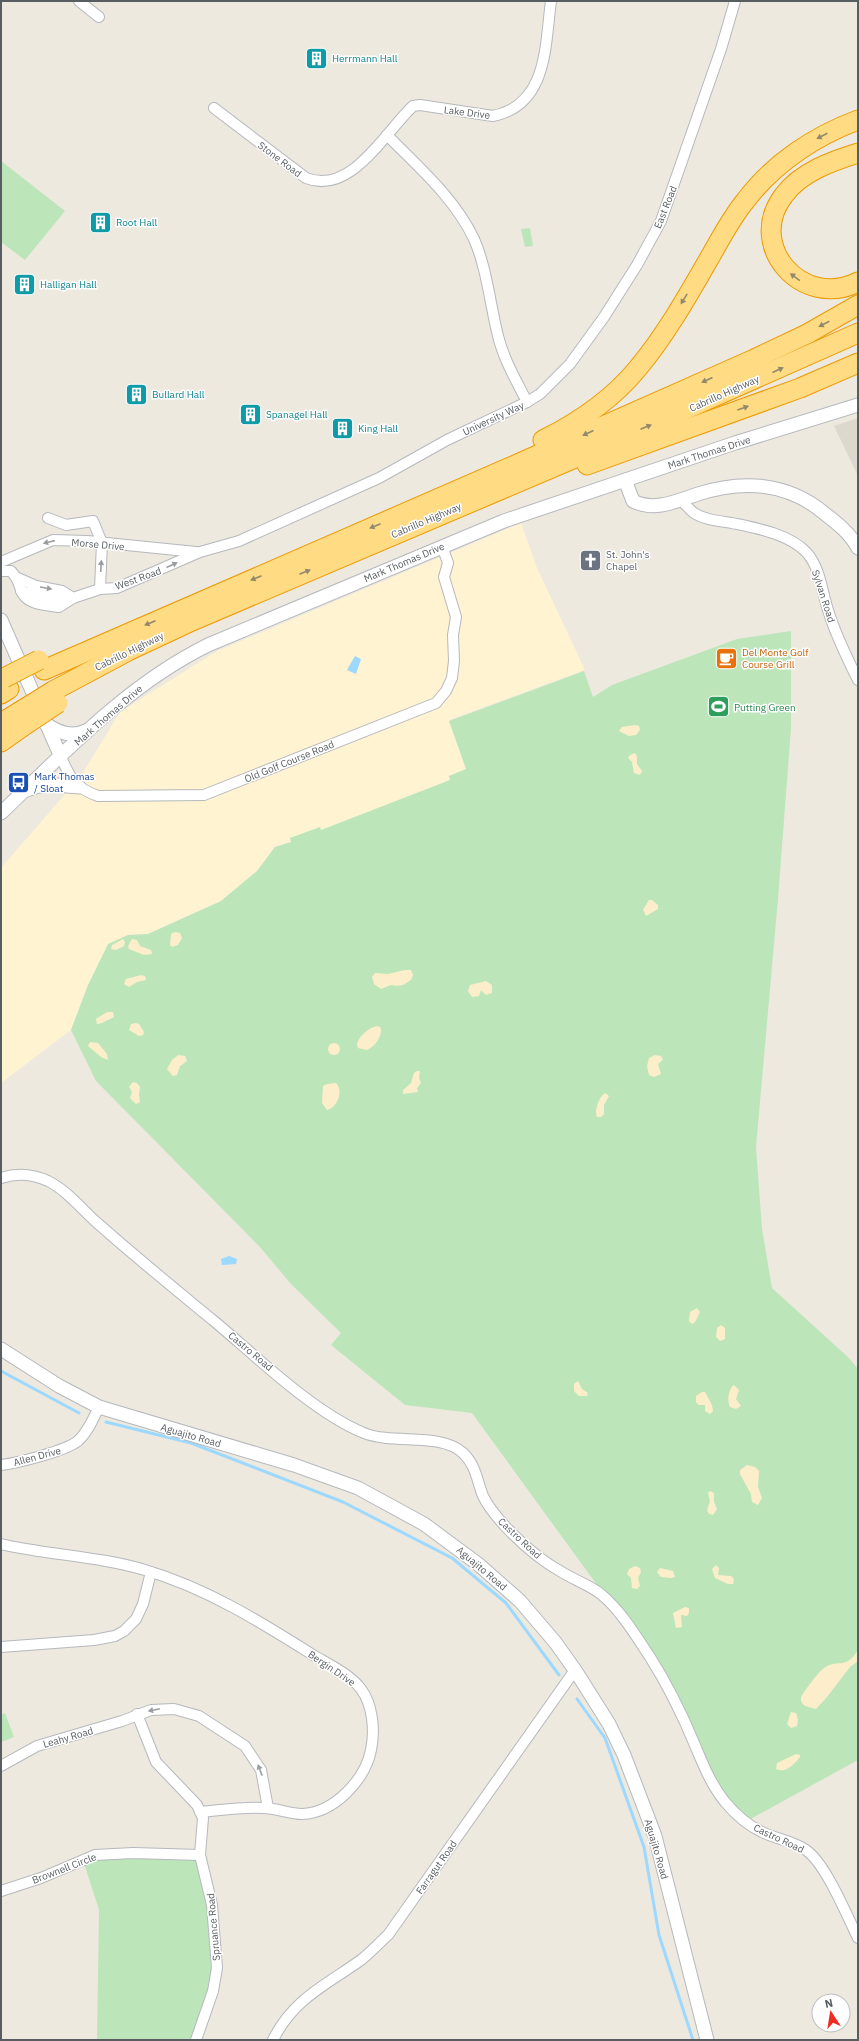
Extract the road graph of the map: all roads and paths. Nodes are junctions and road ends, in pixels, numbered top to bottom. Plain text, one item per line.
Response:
1 (79, 1) edge
2 (551, 1) edge
3 (735, 1) edge
4 (99, 17) dead end
5 (214, 108) dead end
6 (858, 120) edge
7 (387, 135) junction
8 (858, 143) edge
9 (858, 153) edge
10 (705, 266) junction
11 (858, 282) edge
12 (858, 305) edge
13 (858, 333) edge
14 (858, 363) edge
15 (858, 374) edge
16 (800, 388) junction
17 (527, 402) junction
18 (858, 405) edge
19 (625, 480) junction
20 (481, 497) junction
21 (681, 500) junction
22 (411, 510) junction
23 (48, 518) dead end
24 (102, 543) junction
25 (442, 546) junction
26 (858, 548) edge
27 (200, 552) junction
28 (1, 562) edge
29 (1, 572) edge
30 (18, 578) junction
31 (100, 589) junction
32 (73, 598) junction
33 (1, 620) edge
34 (4, 639) edge
35 (858, 680) edge
36 (4, 685) edge
37 (22, 718) junction
38 (1, 723) edge
39 (46, 724) junction
40 (91, 728) junction
41 (1, 742) edge
42 (61, 757) junction
43 (79, 787) junction
44 (24, 791) junction
45 (1, 813) edge
46 (1, 1178) edge
47 (1, 1350) edge
48 (99, 1407) junction
49 (1, 1465) edge
50 (1, 1544) edge
51 (151, 1572) junction
52 (1, 1647) edge
53 (576, 1670) junction
54 (137, 1714) junction
55 (1, 1766) edge
56 (268, 1808) junction
57 (200, 1812) junction
58 (200, 1855) junction
59 (1, 1892) edge
60 (858, 1938) edge
61 (196, 2040) edge
62 (273, 2040) edge
63 (707, 2040) edge

1 - 4 street
2 - 7 street, Lake Drive
3 - 17 street, East Road
5 - 7 street, Stone Road
6 -> 10 highway
7 - 17 street, University Way
8 - 10 highway
11 -> 9 highway
10 -> 22 highway
12 -> 22 highway, Cabrillo Highway
20 -> 13 highway, Cabrillo Highway
14 - 16 highway
15 - 16 highway
20 -> 16 highway
17 - 27 street, University Way
18 - 19 street, Mark Thomas Drive
19 - 21 street
19 - 25 street, Mark Thomas Drive
37 -> 20 highway, Cabrillo Highway, bridge
21 - 26 street
21 - 35 street, Sylvan Road
22 -> 36 highway, Cabrillo Highway
23 - 24 street
24 - 27 street, Morse Drive
24 -> 28 street, Morse Drive
31 -> 24 street
25 - 40 street, Mark Thomas Drive
25 - 43 street, Old Golf Course Road
31 -> 27 street, West Road
29 - 30 street
30 -> 32 street
30 - 32 street, West Road
31 - 32 street, West Road
33 - 34 street, Old Golf Course Road
34 - 39 street, Old Golf Course Road
37 - 38 highway
37 - 41 highway
39 - 40 street
39 - 42 street, Old Golf Course Road
40 - 42 street, Mark Thomas Drive
42 - 43 street, Old Golf Course Road
42 - 44 street, Mark Thomas Drive
43 - 44 street
44 - 45 street, Mark Thomas Drive
46 - 60 street, Castro Road
47 - 48 street, Aguajito Road
48 - 49 street, Allen Drive
48 - 53 street, Aguajito Road
50 - 51 street, Bergin Drive
51 - 52 street
51 - 56 street, Bergin Drive
53 - 62 street, Farragut Road
53 - 63 street, Aguajito Road
54 - 55 street, Leahy Road
56 -> 54 street, Leahy Road
54 - 57 street, Spruance Road
56 - 57 street, Bergin Drive
57 - 58 street, Spruance Road
58 - 59 street, Brownell Circle
58 - 61 street, Spruance Road

